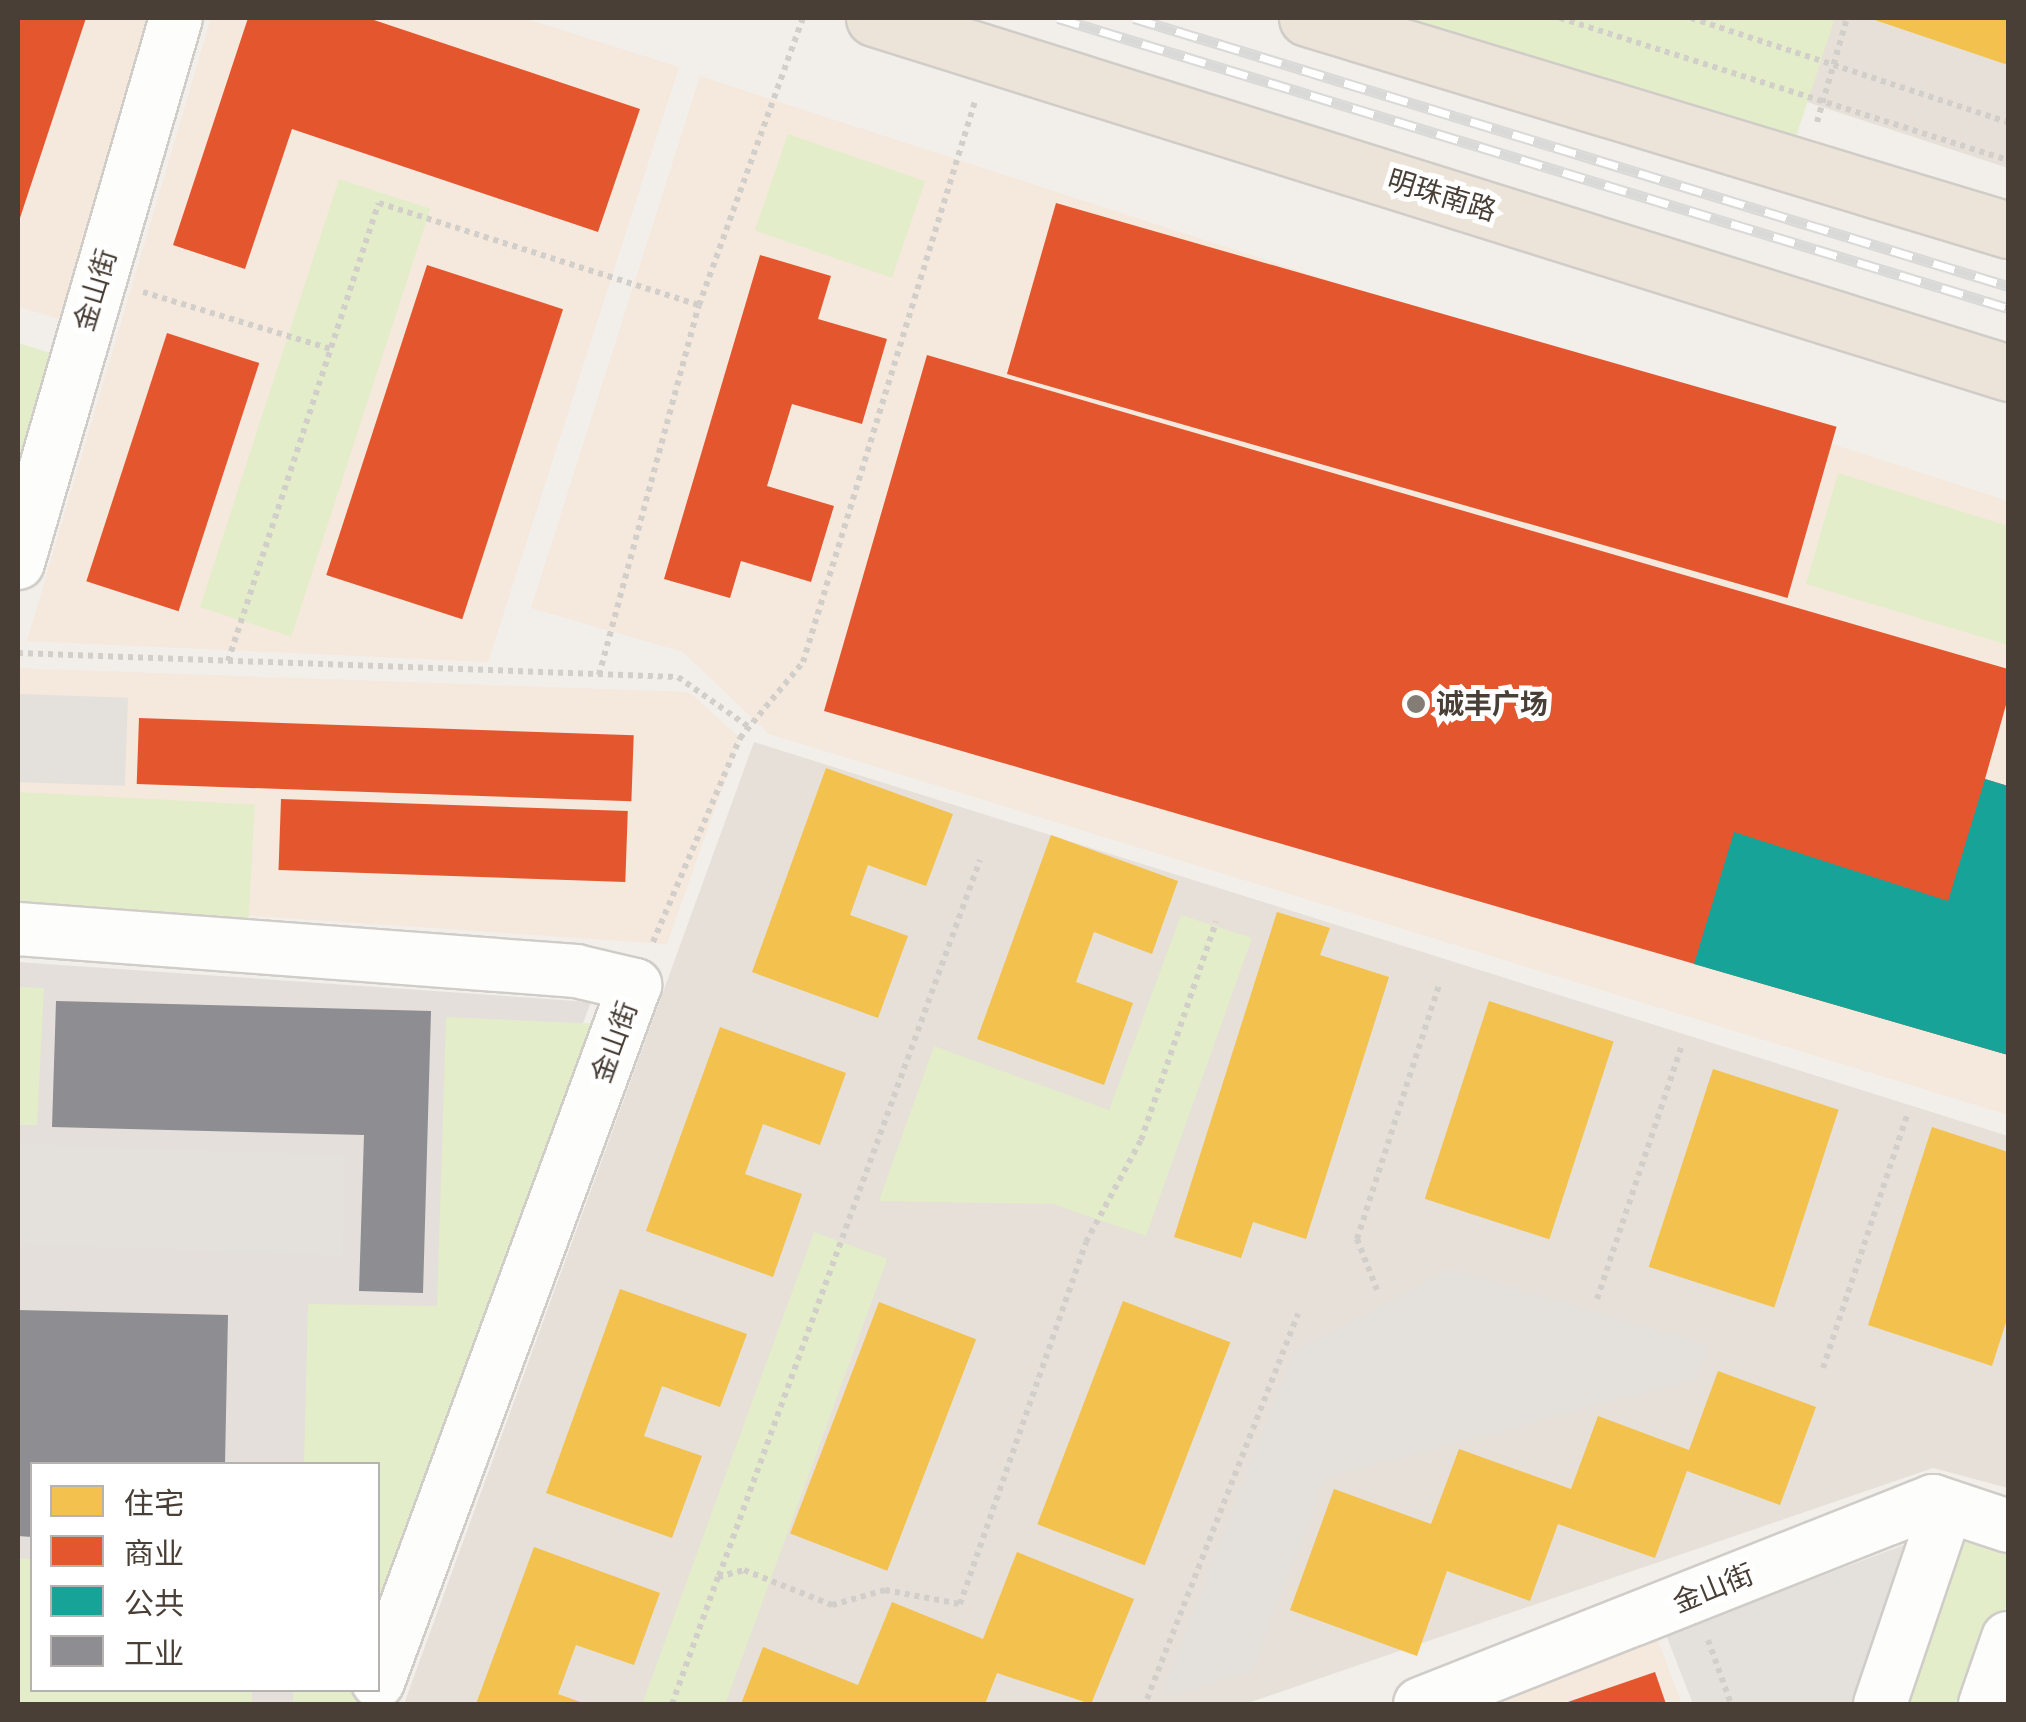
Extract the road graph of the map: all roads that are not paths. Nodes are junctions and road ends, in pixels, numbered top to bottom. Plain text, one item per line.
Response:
1 (176, 18) edge
2 (874, 18) edge
3 (1308, 18) edge
4 (2008, 230) edge
5 (2008, 374) edge
6 (18, 563) edge
7 (18, 929) edge
8 (1947, 1506) junction
9 (2008, 1526) edge
10 (2008, 1638) edge
11 (380, 1677) edge
12 (1420, 1704) edge
13 (1880, 1704) edge
14 (1985, 1704) edge

1 - 6 street, 金山街
2 - 5 highway, 明珠南路
3 - 4 highway
7 - 11 street, 金山街
8 - 9 street, 金山街
8 - 12 street, 金山街
8 - 13 street
10 - 14 street

